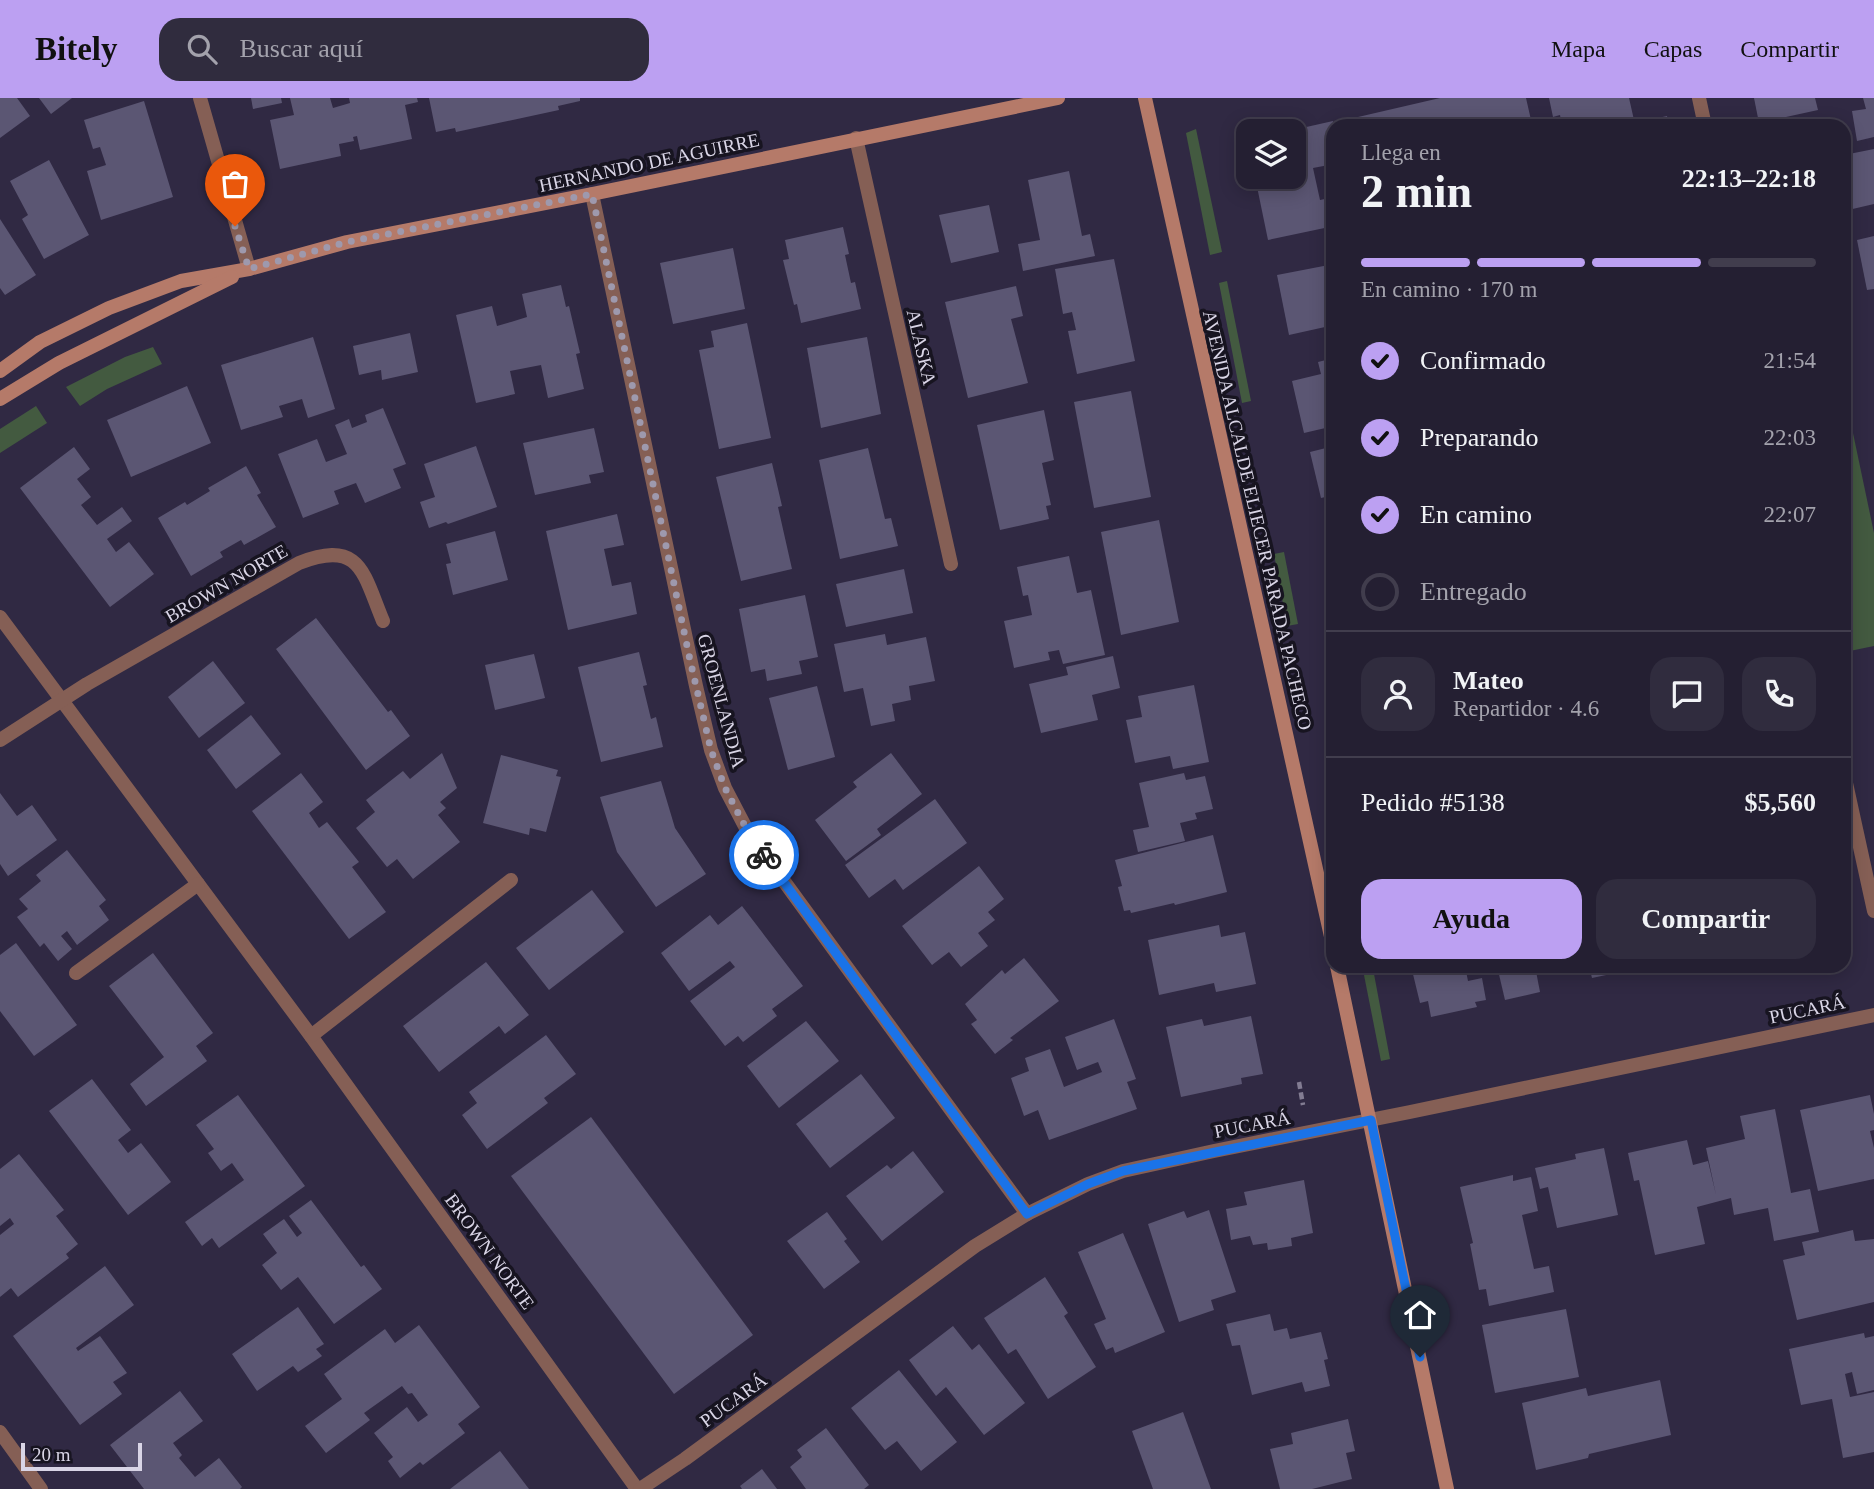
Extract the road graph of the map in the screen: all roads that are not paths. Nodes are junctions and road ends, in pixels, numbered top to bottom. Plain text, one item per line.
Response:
1 (200, 98) edge
2 (1058, 98) edge
3 (1144, 98) edge
4 (1699, 98) edge
5 (1704, 119) edge
6 (856, 138) junction
7 (592, 194) junction
8 (249, 269) junction
9 (0, 370) edge
10 (0, 399) edge
11 (951, 564) dead end
12 (0, 617) edge
13 (383, 621) dead end
14 (62, 699) junction
15 (0, 740) edge
16 (1851, 806) edge
17 (511, 880) dead end
18 (198, 884) junction
19 (1874, 911) edge
20 (1326, 914) edge
21 (1339, 973) edge
22 (76, 974) dead end
23 (1874, 1015) edge
24 (311, 1036) junction
25 (1371, 1120) junction
26 (1027, 1214) junction
27 (0, 1432) edge
28 (41, 1489) edge
29 (638, 1489) edge
30 (1447, 1489) edge

1 - 8 street
2 - 6 main road, HERNANDO DE AGUIRRE
3 - 20 main road, AVENIDA ALCALDE ELIECER PARADA PACHECO
4 - 5 street
6 - 7 main road, HERNANDO DE AGUIRRE
6 - 11 street, ALASKA
7 - 8 main road, HERNANDO DE AGUIRRE
7 - 26 street, GROENLANDIA
8 - 9 main road, HERNANDO DE AGUIRRE
8 - 10 main road, HERNANDO DE AGUIRRE
12 - 14 street, BROWN NORTE
13 - 14 street, BROWN NORTE
14 - 15 street, BROWN NORTE
14 - 18 street, BROWN NORTE
16 - 19 street
17 - 24 street
18 - 22 street
18 - 24 street, BROWN NORTE
21 - 25 main road
23 - 25 street, PUCARÁ
24 - 29 street, BROWN NORTE
25 - 26 street, PUCARÁ
25 - 30 main road
26 - 29 street, PUCARÁ
27 - 28 street

